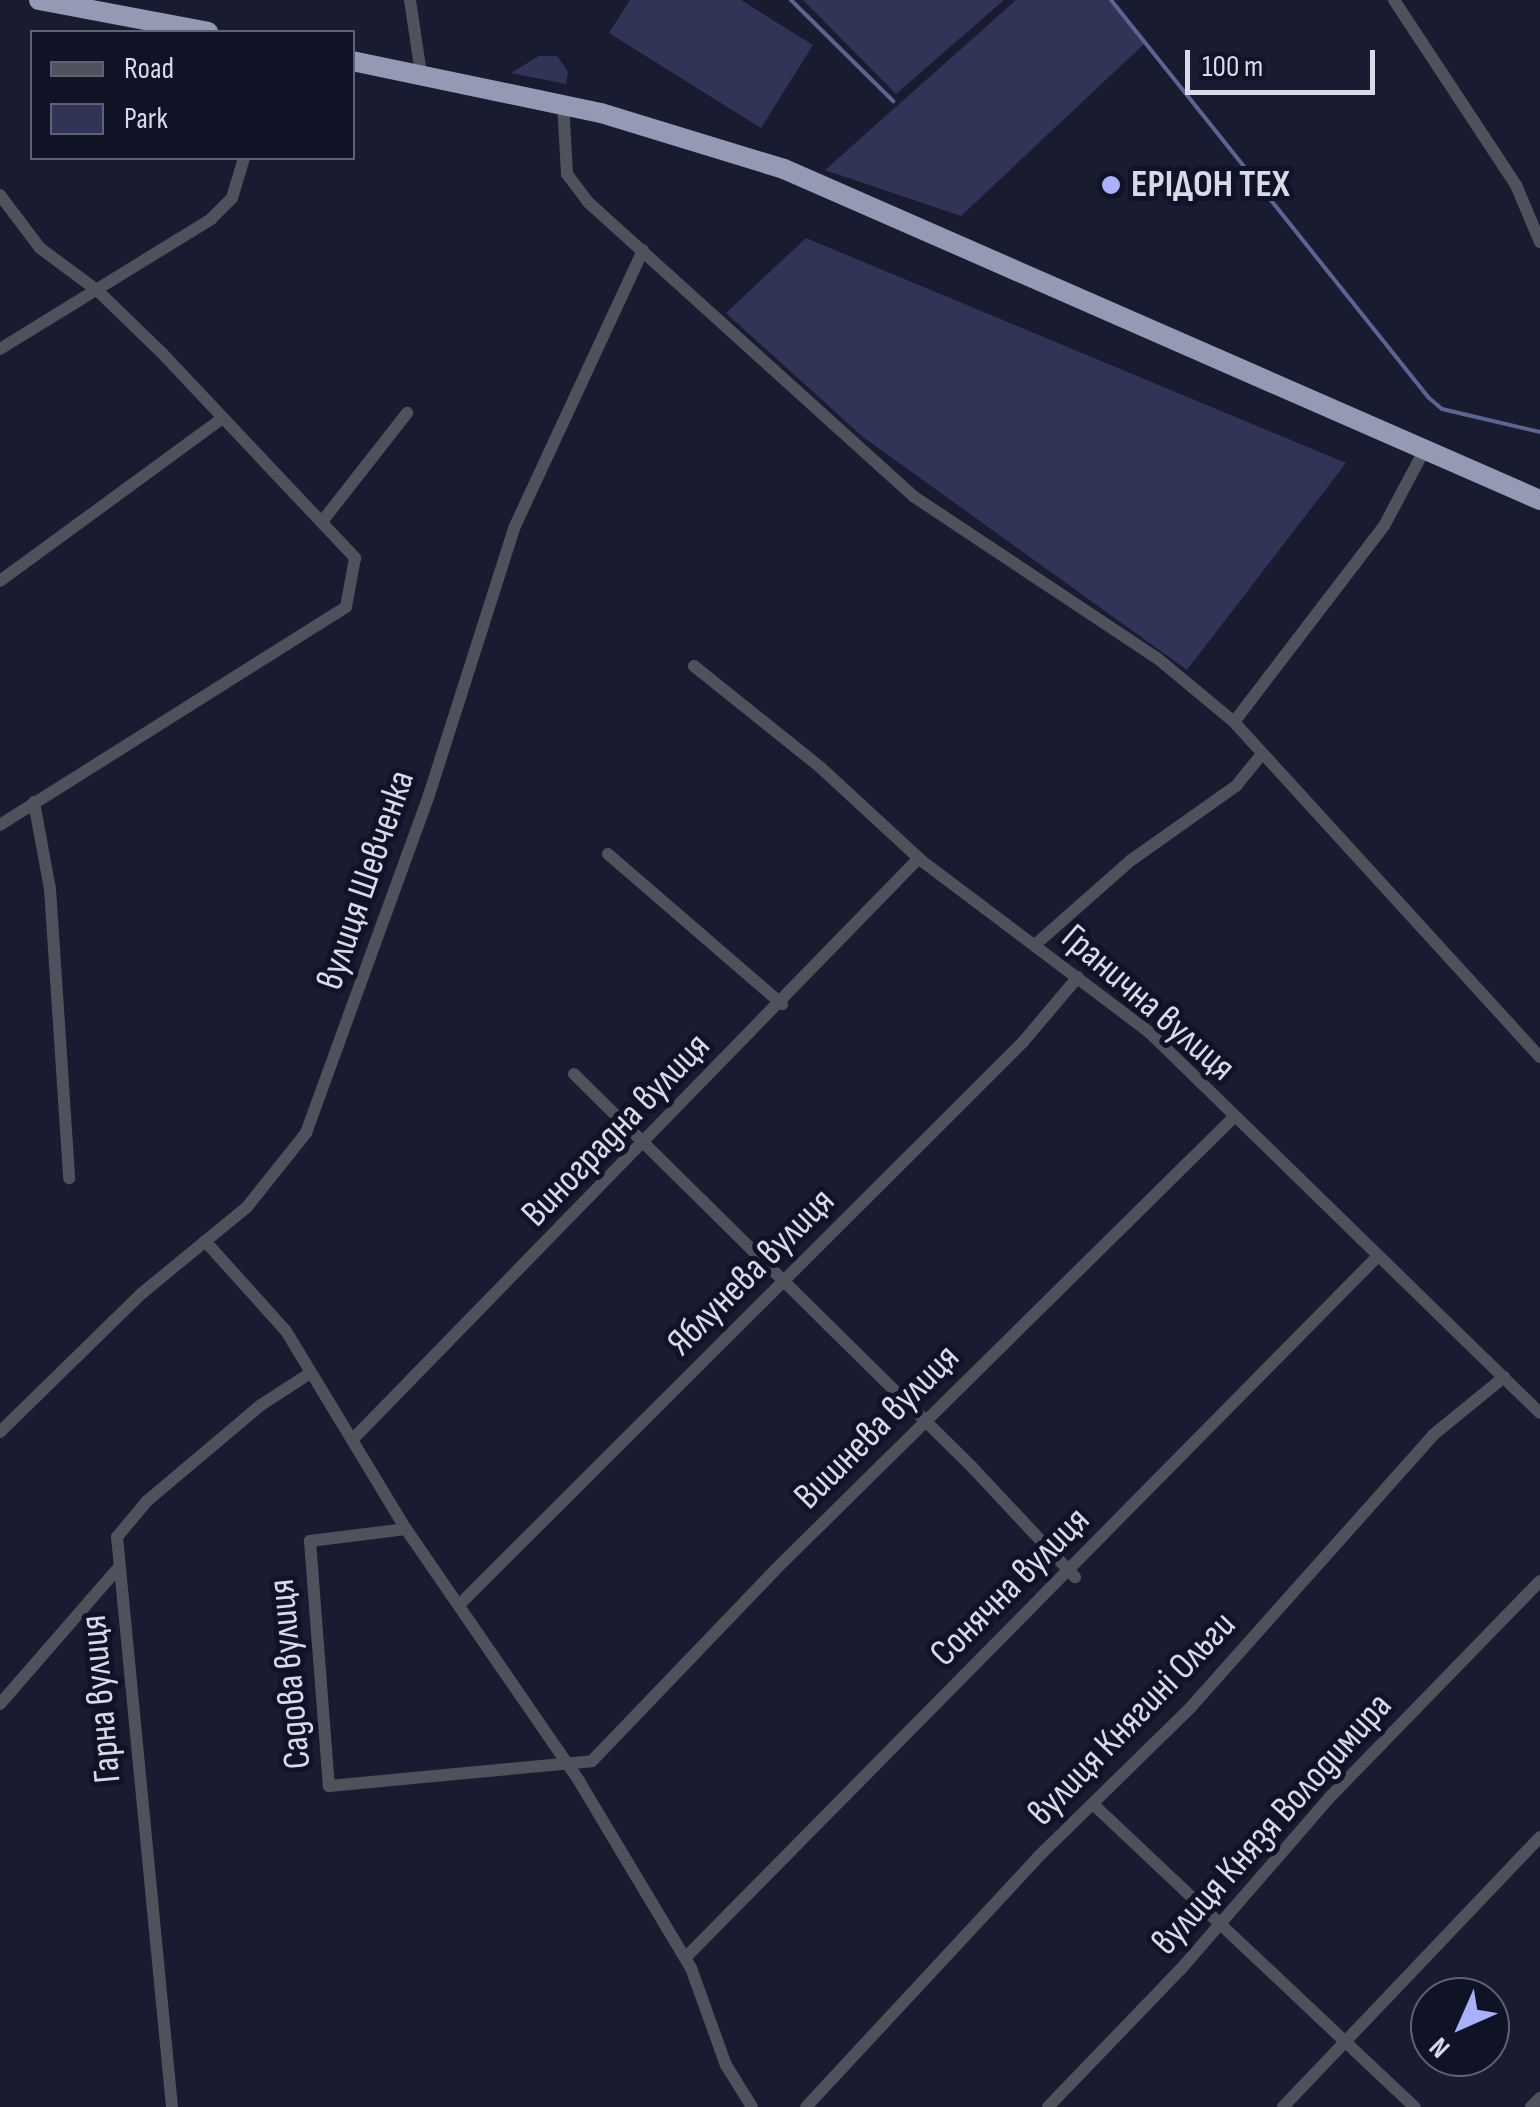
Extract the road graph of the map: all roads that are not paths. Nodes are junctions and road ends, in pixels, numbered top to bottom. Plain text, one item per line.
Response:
1 (39, 0) edge
2 (410, 0) edge
3 (1394, 0) edge
4 (197, 30) edge
5 (355, 62) edge
6 (422, 74) junction
7 (563, 104) junction
8 (243, 160) edge
9 (0, 195) edge
10 (1540, 242) edge
11 (643, 250) junction
12 (98, 291) junction
13 (0, 349) edge
14 (407, 413) dead end
15 (223, 418) junction
16 (1425, 449) junction
17 (1540, 500) edge
18 (324, 518) junction
19 (0, 581) edge
20 (694, 666) dead end
21 (1234, 722) junction
22 (1261, 755) junction
23 (34, 802) junction
24 (0, 825) edge
25 (608, 854) dead end
26 (919, 858) junction
27 (1036, 944) junction
28 (1078, 977) junction
29 (782, 1004) junction
30 (1540, 1057) edge
31 (574, 1074) dead end
32 (1232, 1119) junction
33 (644, 1143) junction
34 (70, 1178) dead end
35 (205, 1241) junction
36 (1376, 1258) junction
37 (780, 1280) junction
38 (309, 1374) junction
39 (1504, 1378) junction
40 (1540, 1412) edge
41 (923, 1423) junction
42 (0, 1432) edge
43 (353, 1440) junction
44 (406, 1529) junction
45 (119, 1567) junction
46 (1071, 1574) junction
47 (1540, 1581) edge
48 (460, 1604) junction
49 (0, 1704) edge
50 (562, 1761) junction
51 (1094, 1805) junction
52 (1540, 1838) edge
53 (1219, 1923) junction
54 (686, 1958) junction
55 (1346, 2041) junction
56 (1540, 2098) edge
57 (172, 2107) edge
58 (752, 2107) edge
59 (806, 2107) edge
60 (1048, 2107) edge
61 (1283, 2107) edge
62 (1414, 2107) edge
63 (1532, 2107) edge

1 - 4 highway
2 - 6 street
3 - 10 street
5 - 6 highway
6 - 7 highway
7 - 11 street
7 - 16 highway
8 - 12 street
9 - 12 street
11 - 21 street
11 - 35 street, вулиця Шевченка
12 - 13 street
12 - 15 street
14 - 18 street
15 - 18 street
15 - 19 street
16 - 17 highway
16 - 21 street
18 - 23 street
20 - 26 street, Гранична вулиця
21 - 22 street
22 - 27 street
22 - 30 street
23 - 24 street
23 - 34 street
25 - 29 street
26 - 27 street, Гранична вулиця
26 - 29 street, Виноградна вулиця
27 - 28 street, Гранична вулиця
28 - 32 street, Гранична вулиця
28 - 37 street, Яблунева вулиця
29 - 33 street, Виноградна вулиця
31 - 33 street
32 - 36 street, Гранична вулиця
32 - 41 street, Вишнева вулиця
33 - 37 street
33 - 43 street, Виноградна вулиця
35 - 38 street
35 - 42 street, вулиця Шевченка
36 - 39 street, Гранична вулиця
36 - 46 street, Сонячна вулиця
37 - 41 street
37 - 48 street, Яблунева вулиця
38 - 43 street
38 - 45 street, Гарна вулиця
39 - 40 street, Гранична вулиця
39 - 51 street, вулиця Княгині Ольги
41 - 46 street
41 - 50 street, Вишнева вулиця
43 - 44 street
44 - 48 street
44 - 50 street, Садова вулиця
45 - 49 street
45 - 57 street, Гарна вулиця
46 - 54 street, Сонячна вулиця
47 - 53 street, вулиця Князя Володимира
48 - 50 street
50 - 54 street
51 - 53 street
51 - 59 street, вулиця Княгині Ольги
52 - 55 street
53 - 55 street
53 - 60 street, вулиця Князя Володимира
54 - 58 street
55 - 61 street
55 - 62 street
56 - 63 street

